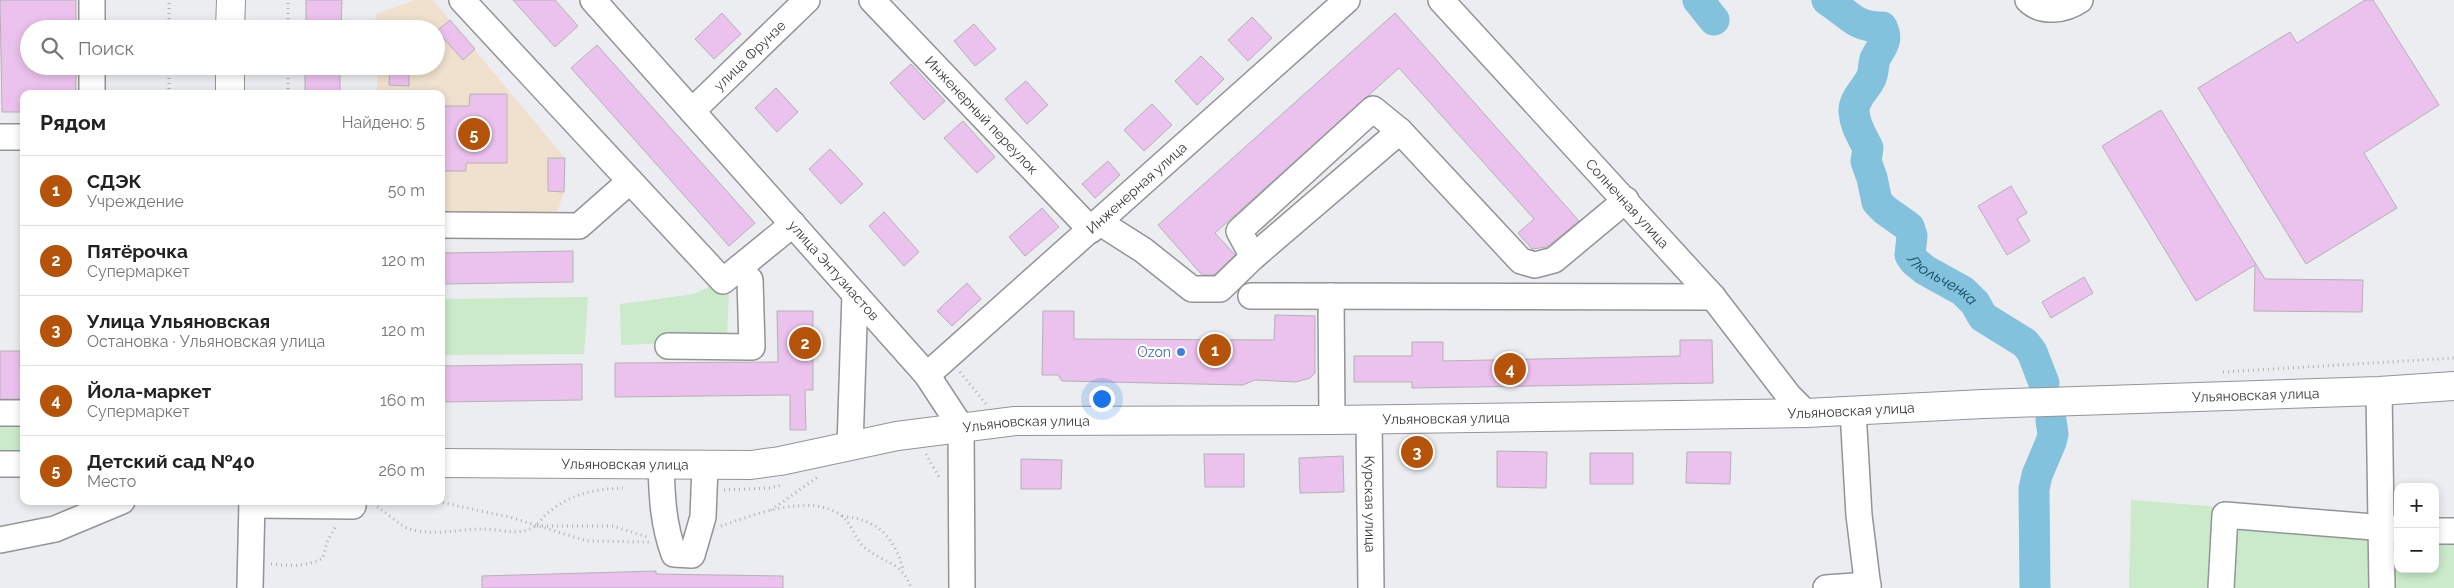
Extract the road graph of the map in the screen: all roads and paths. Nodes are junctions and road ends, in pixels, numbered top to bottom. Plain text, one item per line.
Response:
1 (92, 0) edge
2 (169, 0) edge
3 (230, 0) edge
4 (288, 0) edge
5 (462, 0) edge
6 (593, 0) edge
7 (807, 0) edge
8 (872, 0) edge
9 (1347, 0) edge
10 (1441, 0) edge
11 (2028, 0) edge
12 (2080, 0) edge
13 (92, 20) edge
14 (169, 20) edge
15 (230, 20) edge
16 (288, 20) edge
17 (92, 75) edge
18 (169, 75) edge
19 (230, 75) edge
20 (288, 75) edge
21 (92, 90) edge
22 (169, 90) edge
23 (230, 90) edge
24 (288, 90) edge
25 (692, 111) junction
26 (1400, 131) junction
27 (0, 137) edge
28 (20, 137) edge
29 (630, 181) junction
30 (1626, 200) junction
31 (792, 224) junction
32 (445, 225) edge
33 (1095, 226) junction
34 (1253, 257) junction
35 (739, 268) junction
36 (855, 294) junction
37 (1251, 296) dead end
38 (1331, 296) junction
39 (1713, 297) junction
40 (668, 346) dead end
41 (2454, 358) edge
42 (2214, 373) dead end
43 (927, 375) junction
44 (2454, 386) edge
45 (2379, 391) junction
46 (1853, 411) junction
47 (0, 413) edge
48 (20, 413) edge
49 (1806, 413) junction
50 (1369, 419) junction
51 (1332, 420) junction
52 (961, 427) junction
53 (850, 446) junction
54 (445, 463) edge
55 (0, 464) edge
56 (20, 464) edge
57 (824, 473) dead end
58 (661, 476) junction
59 (705, 478) junction
60 (806, 478) dead end
61 (788, 483) dead end
62 (104, 505) edge
63 (252, 505) edge
64 (319, 505) edge
65 (374, 505) edge
66 (353, 506) joint
67 (77, 511) edge
68 (842, 516) dead end
69 (535, 526) junction
70 (2389, 528) edge
71 (2439, 531) edge
72 (2454, 532) edge
73 (0, 540) edge
74 (654, 540) dead end
75 (250, 560) junction
76 (903, 570) dead end
77 (1868, 586) edge
78 (250, 588) edge
79 (962, 588) edge
80 (1371, 588) edge
81 (1826, 588) edge
82 (2221, 588) edge
83 (2382, 588) edge

1 - 13 street
2 - 14 path
3 - 15 main road
4 - 16 path
5 - 29 street
6 - 25 street, улица Энтузиастов
7 - 25 street, улица Фрунзе
8 - 33 street, Инженерный переулок
9 - 33 street, Инженерная улица
10 - 30 street, Солнечная улица
11 - 12 street
17 - 21 street
18 - 22 path
19 - 23 main road
20 - 24 path
25 - 31 street, улица Энтузиастов
26 - 30 street
26 - 34 street, Инженерный переулок
26 - 34 street
27 - 28 street
29 - 32 street
29 - 35 street
30 - 39 street, Солнечная улица
31 - 35 street
31 - 36 street, улица Энтузиастов
33 - 34 street, Инженерный переулок
33 - 43 street, Инженерная улица
35 - 40 street
36 - 43 street, улица Энтузиастов
36 - 53 street
37 - 38 street
38 - 39 street
38 - 51 street
39 - 49 street, Солнечная улица
41 - 42 path
43 - 52 street, улица Энтузиастов
44 - 45 main road, Ульяновская улица
45 - 46 main road, Ульяновская улица
45 - 70 street
46 - 49 main road, Ульяновская улица
46 - 77 street
47 - 48 street
49 - 50 main road, Ульяновская улица
50 - 51 main road, Ульяновская улица
50 - 80 street, Курская улица
51 - 52 main road, Ульяновская улица
52 - 53 main road, Ульяновская улица
52 - 79 street
53 - 59 main road, Ульяновская улица
54 - 58 main road, Ульяновская улица
55 - 56 street
57 - 60 path
58 - 59 main road, Ульяновская улица
58 - 59 street
58 - 69 path
59 - 61 path
62 - 67 street
63 - 75 street
64 - 66 street
65 - 69 path
66 - 75 path
67 - 73 street
68 - 76 path
69 - 74 path
70 - 82 street
70 - 83 street
71 - 72 street
75 - 78 street
77 - 81 street

